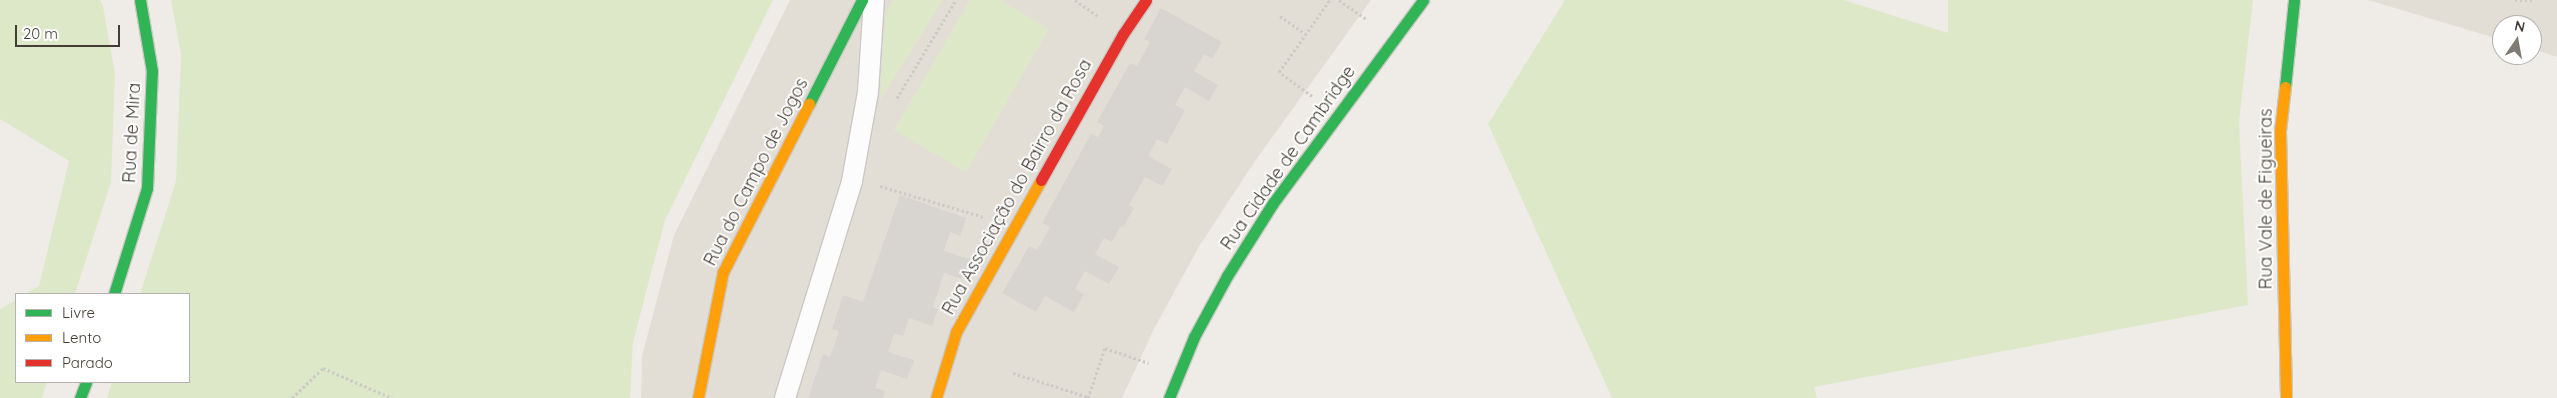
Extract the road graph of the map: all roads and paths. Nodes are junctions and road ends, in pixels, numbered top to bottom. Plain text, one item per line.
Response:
1 (140, 0) edge
2 (862, 0) edge
3 (874, 0) edge
4 (956, 0) edge
5 (1075, 0) edge
6 (1146, 0) edge
7 (1330, 0) edge
8 (1423, 0) edge
9 (2294, 0) edge
10 (2515, 0) edge
11 (2535, 0) edge
12 (1089, 10) dead end
13 (1280, 16) dead end
14 (1306, 34) junction
15 (892, 106) dead end
16 (1339, 114) junction
17 (894, 188) dead end
18 (963, 211) dead end
19 (114, 293) edge
20 (1178, 373) junction
21 (1013, 374) dead end
22 (86, 383) edge
23 (80, 398) edge
24 (292, 398) edge
25 (392, 398) edge
26 (698, 398) edge
27 (785, 398) edge
28 (936, 398) edge
29 (1088, 398) edge
30 (1169, 398) edge
31 (2286, 398) edge

1 - 19 street, Rua de Mira
2 - 26 street, Rua do Campo de Jogos
3 - 27 lane
4 - 15 path
5 - 12 path
6 - 28 street, Rua Associação do Bairro da Rosa
7 - 14 path
8 - 16 street, Rua Cidade de Cambridge
9 - 31 street, Rua Vale de Figueiras
10 - 11 path
13 - 14 path
14 - 16 path
16 - 20 street, Rua Cidade de Cambridge
17 - 18 path
20 - 29 path
20 - 30 street, Rua Cidade de Cambridge
21 - 29 path
22 - 23 street
24 - 25 path

